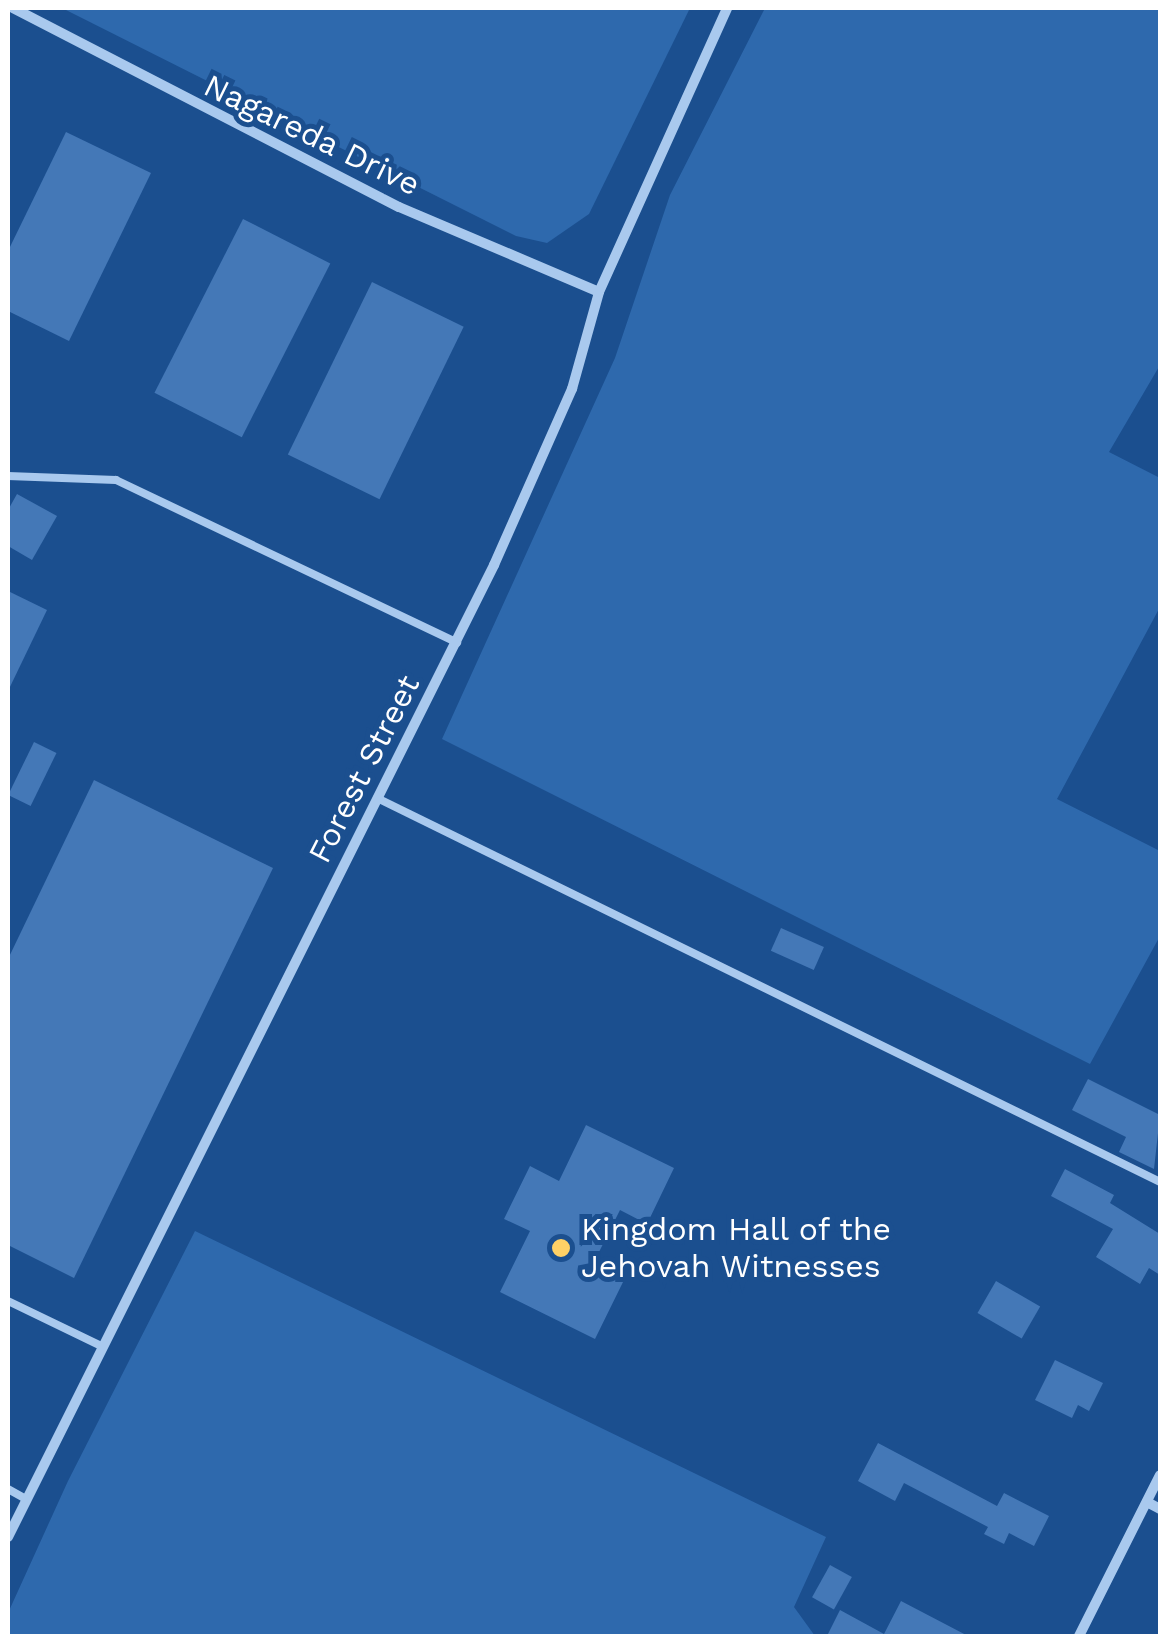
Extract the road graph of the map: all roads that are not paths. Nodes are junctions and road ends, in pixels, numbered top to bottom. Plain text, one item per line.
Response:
1 (13, 8) edge
2 (727, 8) edge
3 (599, 292) junction
4 (8, 476) edge
5 (457, 643) junction
6 (377, 798) junction
7 (1160, 1182) edge
8 (8, 1301) edge
9 (99, 1345) junction
10 (1160, 1475) edge
11 (8, 1489) edge
12 (26, 1499) junction
13 (1146, 1502) junction
14 (1160, 1508) edge
15 (8, 1537) edge
16 (1079, 1636) edge

1 - 3 street, Nagareda Drive
2 - 3 street, Forest Street
3 - 5 street, Forest Street
4 - 5 lane
5 - 6 street, Forest Street
6 - 7 lane
6 - 9 street, Forest Street
8 - 9 lane
9 - 12 street, Forest Street
10 - 13 street
11 - 12 lane
12 - 15 street, Forest Street
13 - 14 street
13 - 16 street

